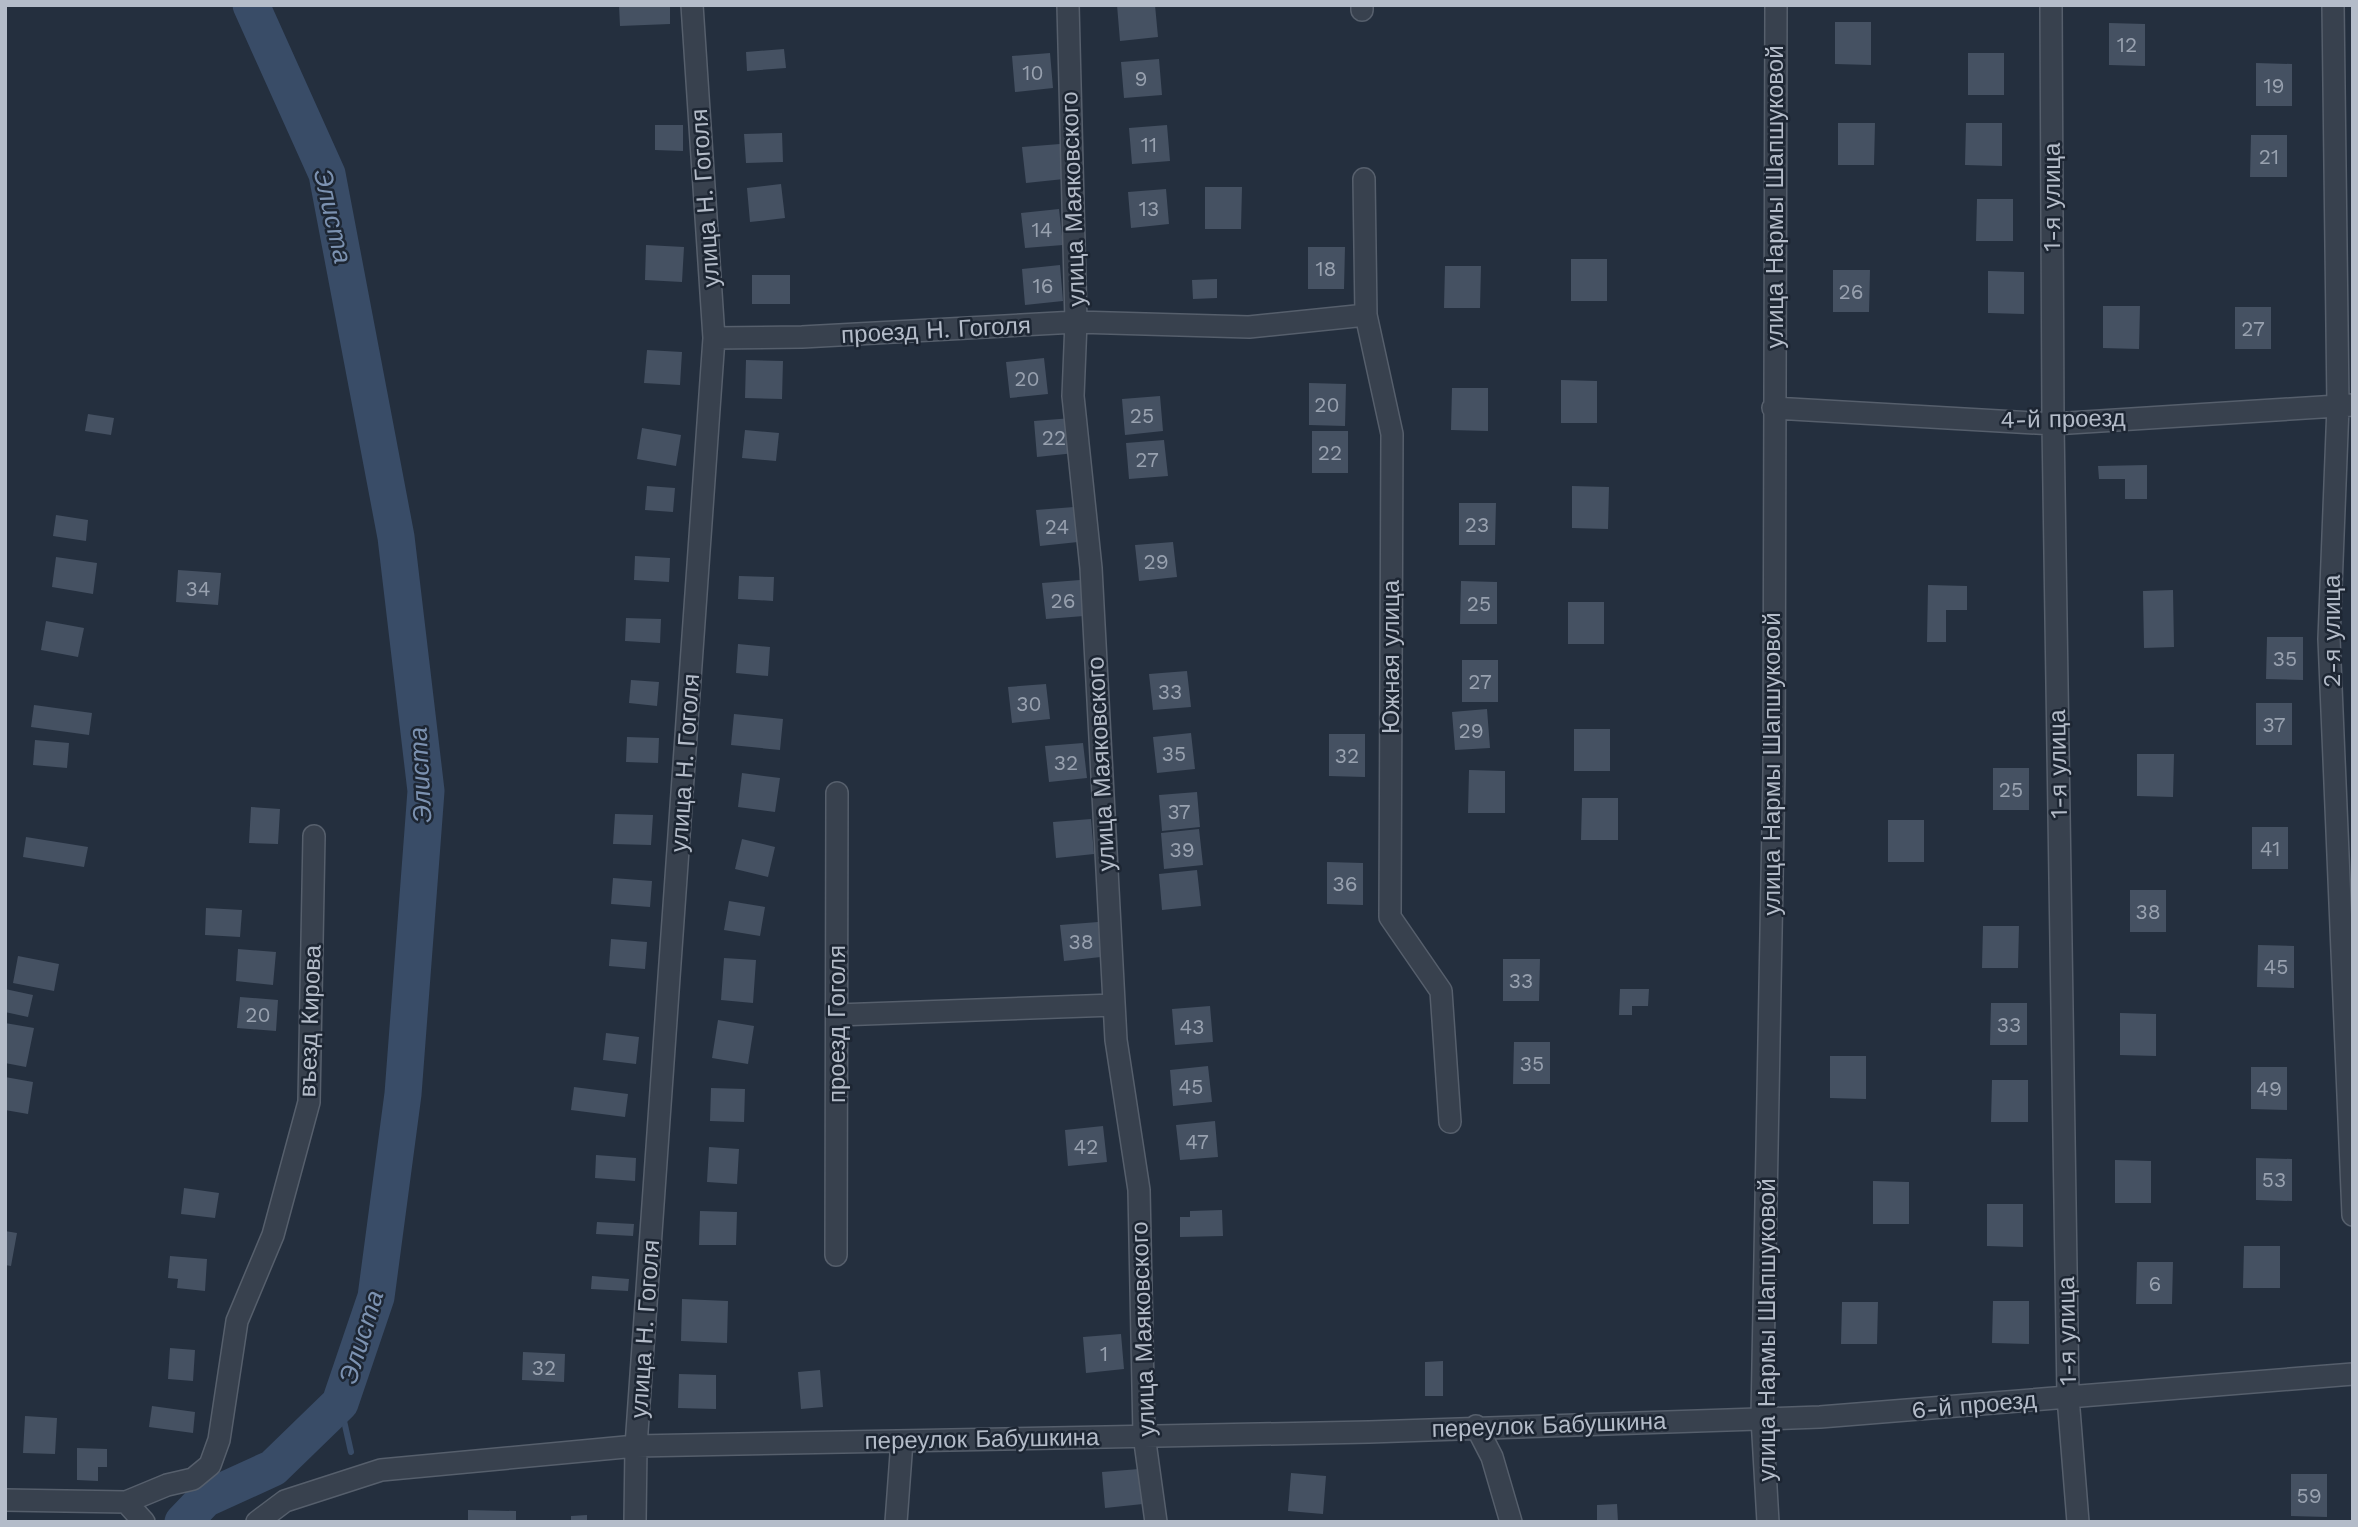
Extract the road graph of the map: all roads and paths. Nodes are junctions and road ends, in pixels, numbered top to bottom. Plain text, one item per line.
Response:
1 (692, 5) edge
2 (1068, 5) edge
3 (1776, 5) edge
4 (2051, 5) edge
5 (2333, 5) edge
6 (1364, 179) dead end
7 (1366, 315) junction
8 (1076, 322) junction
9 (715, 338) junction
10 (2345, 405) edge
11 (1773, 408) junction
12 (2053, 424) junction
13 (837, 793) dead end
14 (314, 836) dead end
15 (1114, 1005) junction
16 (837, 1015) junction
17 (2351, 1086) edge
18 (1450, 1122) dead end
19 (2353, 1215) edge
20 (836, 1255) dead end
21 (2353, 1374) edge
22 (2068, 1397) junction
23 (1762, 1418) junction
24 (1476, 1426) junction
25 (1144, 1435) junction
26 (902, 1441) junction
27 (636, 1446) junction
28 (5, 1500) edge
29 (126, 1502) junction
30 (144, 1522) edge
31 (257, 1522) edge
32 (635, 1522) edge
33 (896, 1522) edge
34 (1156, 1522) edge
35 (1511, 1522) edge
36 (1768, 1522) edge
37 (2078, 1522) edge

1 - 9 street, улица Н. Гоголя
2 - 8 street, улица Маяковского
3 - 11 street, улица Нармы Шапшуковой
4 - 12 street, 1-я улица
5 - 10 street, 2-я улица
6 - 7 street, Южная улица
7 - 8 street, проезд Н. Гоголя
7 - 18 street, Южная улица
8 - 9 street, проезд Н. Гоголя
8 - 15 street, улица Маяковского
9 - 27 street, улица Н. Гоголя
10 - 12 street, 4-й проезд
10 - 17 street, 2-я улица
11 - 12 street, 4-й проезд
11 - 23 street, улица Нармы Шапшуковой
12 - 22 street, 1-я улица
13 - 16 street, проезд Гоголя
14 - 29 street, въезд Кирова
15 - 16 street
15 - 25 street, улица Маяковского
16 - 20 street, проезд Гоголя
17 - 19 street, 2-я улица
21 - 22 street, 6-й проезд
22 - 23 street, 6-й проезд
22 - 37 street, 1-я улица
23 - 24 street, переулок Бабушкина
23 - 36 street, улица Нармы Шапшуковой
24 - 25 street, переулок Бабушкина
24 - 35 street
25 - 26 street, переулок Бабушкина
25 - 34 street, улица Маяковского
26 - 27 street, переулок Бабушкина
26 - 33 street
27 - 31 street, переулок Бабушкина
27 - 32 street, улица Н. Гоголя
28 - 29 street
29 - 30 street

